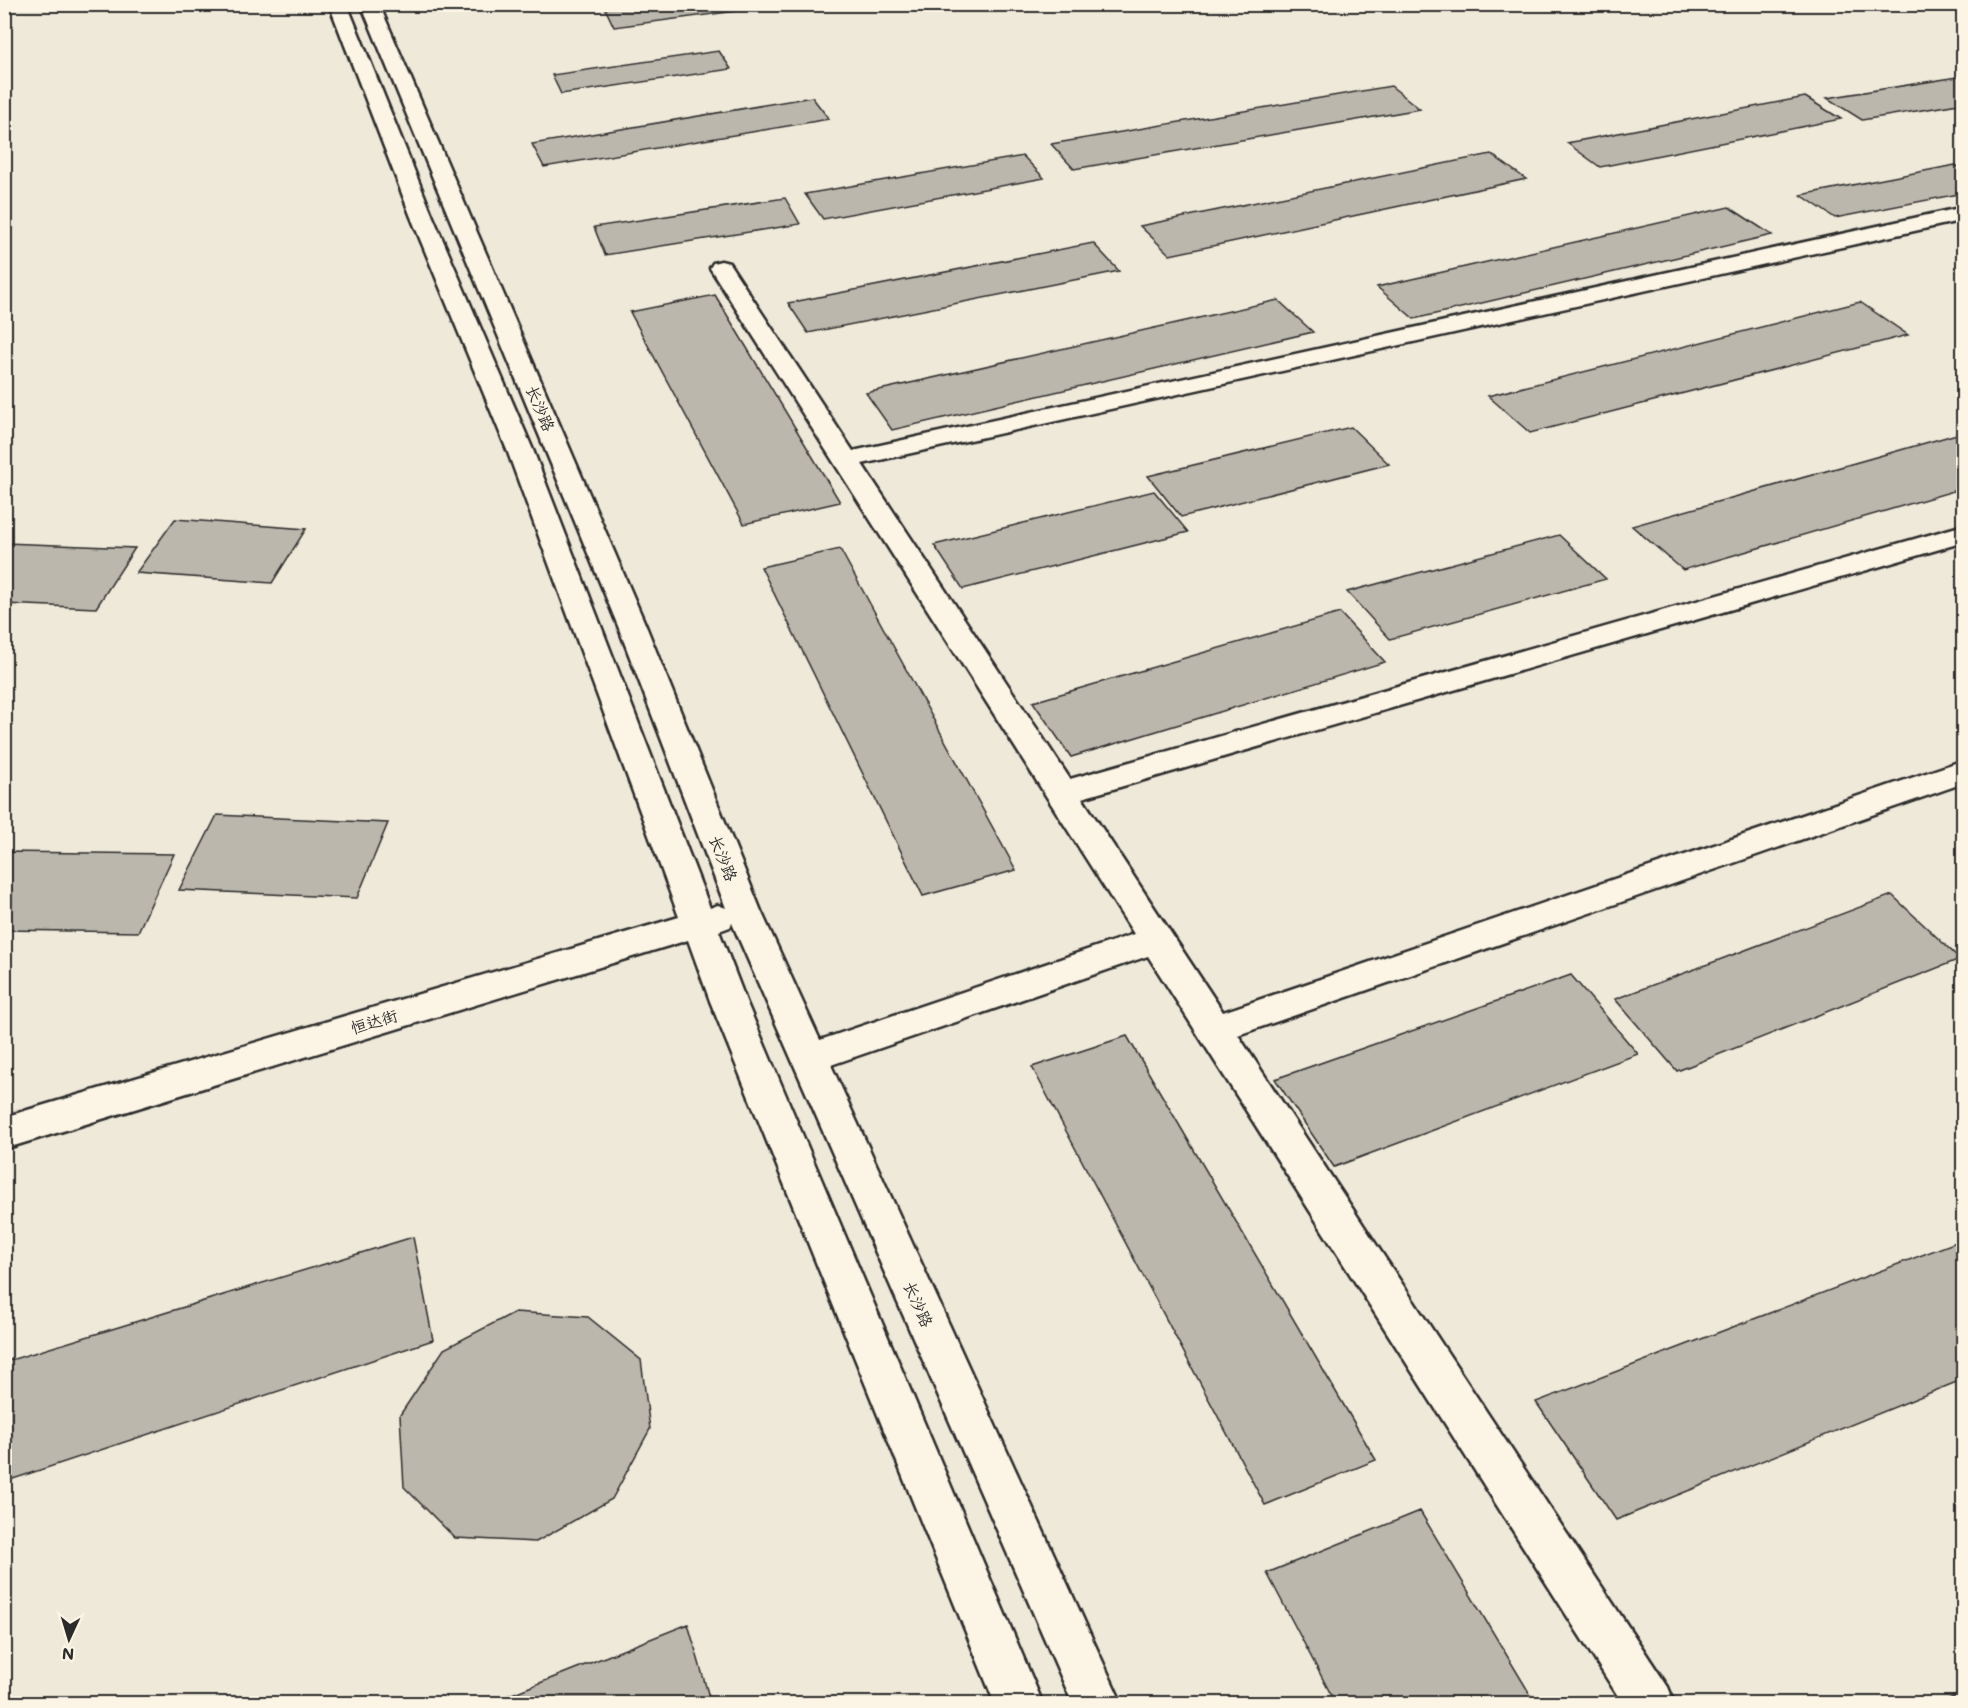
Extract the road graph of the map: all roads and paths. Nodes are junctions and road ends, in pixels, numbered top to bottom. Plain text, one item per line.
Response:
1 (338, 4) edge
2 (370, 4) edge
3 (1964, 213) edge
4 (721, 268) dead end
5 (846, 460) junction
6 (1964, 533) edge
7 (1964, 771) edge
8 (1061, 793) junction
9 (744, 911) junction
10 (698, 924) junction
11 (1156, 940) junction
12 (1214, 1029) junction
13 (808, 1058) junction
14 (4, 1133) edge
15 (1019, 1704) edge
16 (1098, 1704) edge
17 (1651, 1704) edge

1 - 10 street
2 - 9 street, 长沙路
3 - 5 street
4 - 5 street
5 - 8 street
6 - 8 street
7 - 12 street
8 - 11 street
9 - 10 street, 恒达街
9 - 13 street, 长沙路
10 - 14 street, 恒达街
10 - 15 street
11 - 12 street
11 - 13 street
12 - 17 street
13 - 16 street, 长沙路

